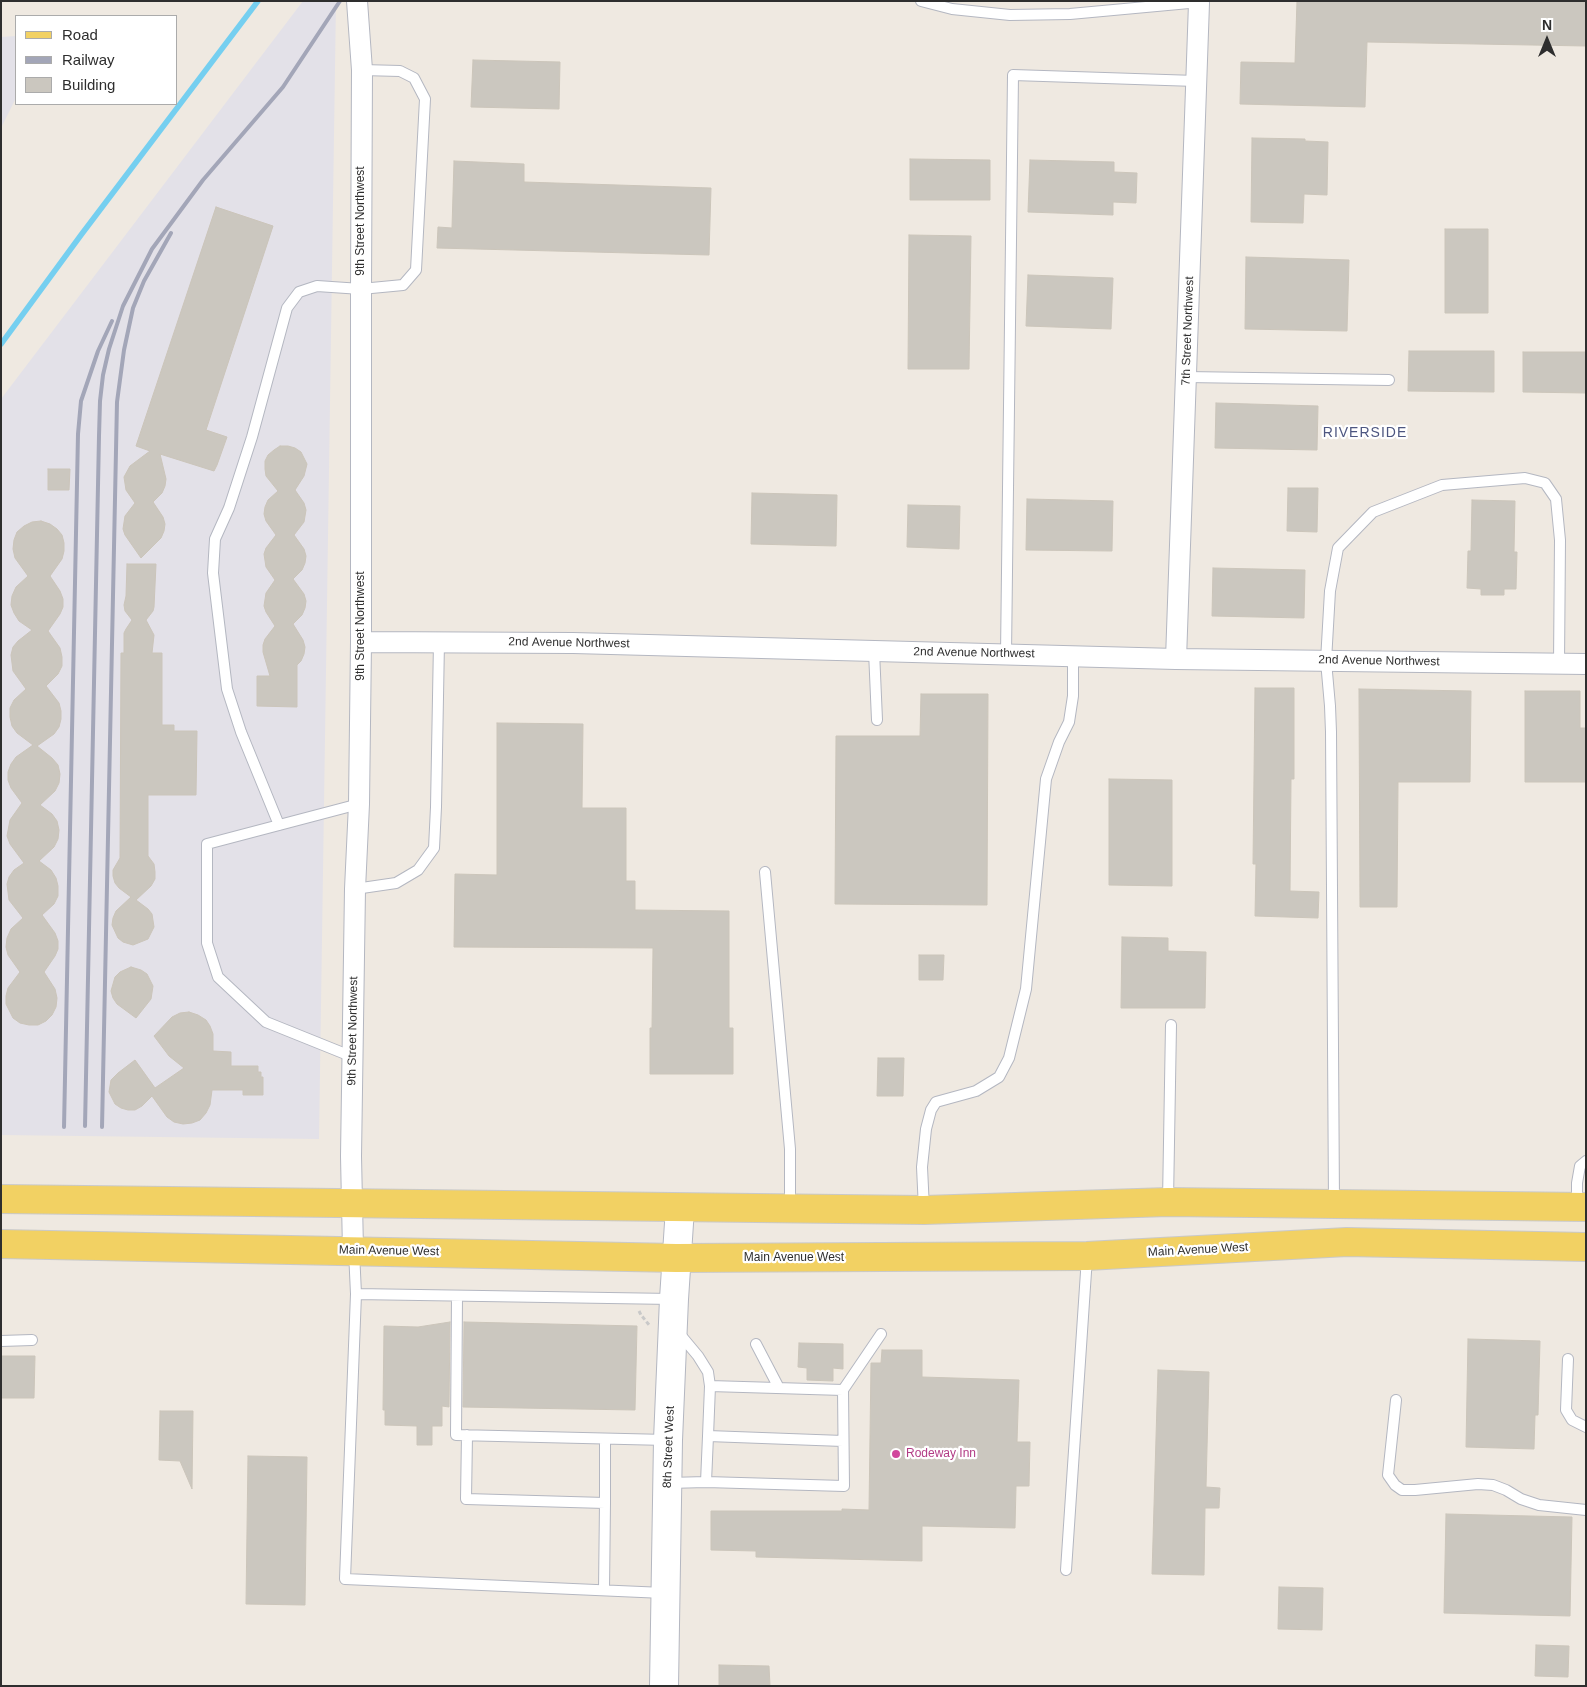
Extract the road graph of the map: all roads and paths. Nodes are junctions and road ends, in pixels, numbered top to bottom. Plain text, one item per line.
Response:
1 (357, 1) edge
2 (921, 1) edge
3 (1199, 2) edge
4 (362, 70) junction
5 (1196, 81) junction
6 (361, 290) junction
7 (1186, 377) junction
8 (1390, 380) dead end
9 (362, 642) junction
10 (439, 642) junction
11 (874, 650) junction
12 (1006, 654) junction
13 (1073, 656) junction
14 (1176, 658) junction
15 (1326, 661) junction
16 (1559, 664) junction
17 (1586, 664) edge
18 (877, 720) dead end
19 (358, 804) junction
20 (279, 825) junction
21 (765, 872) dead end
22 (355, 889) junction
23 (1171, 1024) dead end
24 (353, 1057) junction
25 (1586, 1161) edge
26 (1, 1198) edge
27 (1168, 1202) junction
28 (352, 1203) junction
29 (1334, 1204) junction
30 (1581, 1207) edge
31 (680, 1208) junction
32 (790, 1210) junction
33 (924, 1210) junction
34 (1, 1244) edge
35 (1586, 1247) edge
36 (354, 1250) junction
37 (1087, 1256) junction
38 (676, 1258) junction
39 (356, 1294) junction
40 (457, 1296) junction
41 (674, 1299) junction
42 (674, 1326) junction
43 (881, 1334) dead end
44 (32, 1340) dead end
45 (1, 1341) edge
46 (756, 1344) dead end
47 (1568, 1359) dead end
48 (710, 1386) junction
49 (779, 1388) junction
50 (842, 1390) junction
51 (1396, 1400) dead end
52 (1586, 1427) edge
53 (467, 1435) junction
54 (708, 1436) junction
55 (605, 1439) junction
56 (668, 1440) junction
57 (843, 1441) junction
58 (706, 1482) junction
59 (668, 1483) junction
60 (605, 1503) junction
61 (1586, 1510) edge
62 (1066, 1570) dead end
63 (604, 1590) junction
64 (666, 1593) junction
65 (664, 1686) edge

1 - 4 street, 9th Street Northwest
2 - 3 lane
3 - 5 street, 7th Street Northwest
4 - 6 street, 9th Street Northwest
4 - 6 lane
5 - 7 street, 7th Street Northwest
5 - 12 lane
6 - 9 street, 9th Street Northwest
6 - 20 lane
7 - 8 lane
7 - 14 street, 7th Street Northwest
9 - 10 street, 2nd Avenue Northwest
9 - 19 street, 9th Street Northwest
10 - 11 street, 2nd Avenue Northwest
10 - 22 lane
11 - 12 street, 2nd Avenue Northwest
11 - 18 lane
12 - 13 street, 2nd Avenue Northwest
13 - 14 street, 2nd Avenue Northwest
13 - 33 lane
14 - 15 street, 2nd Avenue Northwest
15 - 16 street, 2nd Avenue Northwest
15 - 16 lane
15 - 29 lane
16 - 17 street, 2nd Avenue Northwest
19 - 20 lane
19 - 22 street, 9th Street Northwest
20 - 24 lane
21 - 32 lane
22 - 24 street, 9th Street Northwest
23 - 27 lane
24 - 28 street, 9th Street Northwest
25 - 30 lane
26 - 28 main road
27 - 29 main road
27 - 33 main road
28 - 31 main road
28 - 36 street, 9th Street Northwest
29 - 30 main road
31 - 32 main road
31 - 38 street, 8th Street West
32 - 33 main road
34 - 36 main road, Main Avenue West
35 - 37 main road, Main Avenue West
36 - 38 main road, Main Avenue West
36 - 39 lane
37 - 38 main road, Main Avenue West
37 - 62 lane
38 - 41 street, 8th Street West
39 - 40 lane
39 - 63 lane
40 - 41 lane
40 - 53 lane
41 - 42 street, 8th Street West
42 - 48 lane
42 - 56 street, 8th Street West
43 - 50 lane
44 - 45 lane
46 - 49 lane
47 - 52 lane
48 - 49 lane
48 - 54 lane
49 - 50 lane
50 - 57 lane
51 - 61 lane
53 - 55 lane
53 - 60 lane
54 - 57 lane
54 - 58 lane
55 - 56 lane
55 - 60 lane
56 - 59 street, 8th Street West
57 - 58 lane
58 - 59 lane
59 - 64 street, 8th Street West
60 - 63 lane
63 - 64 lane
64 - 65 street, 8th Street West

